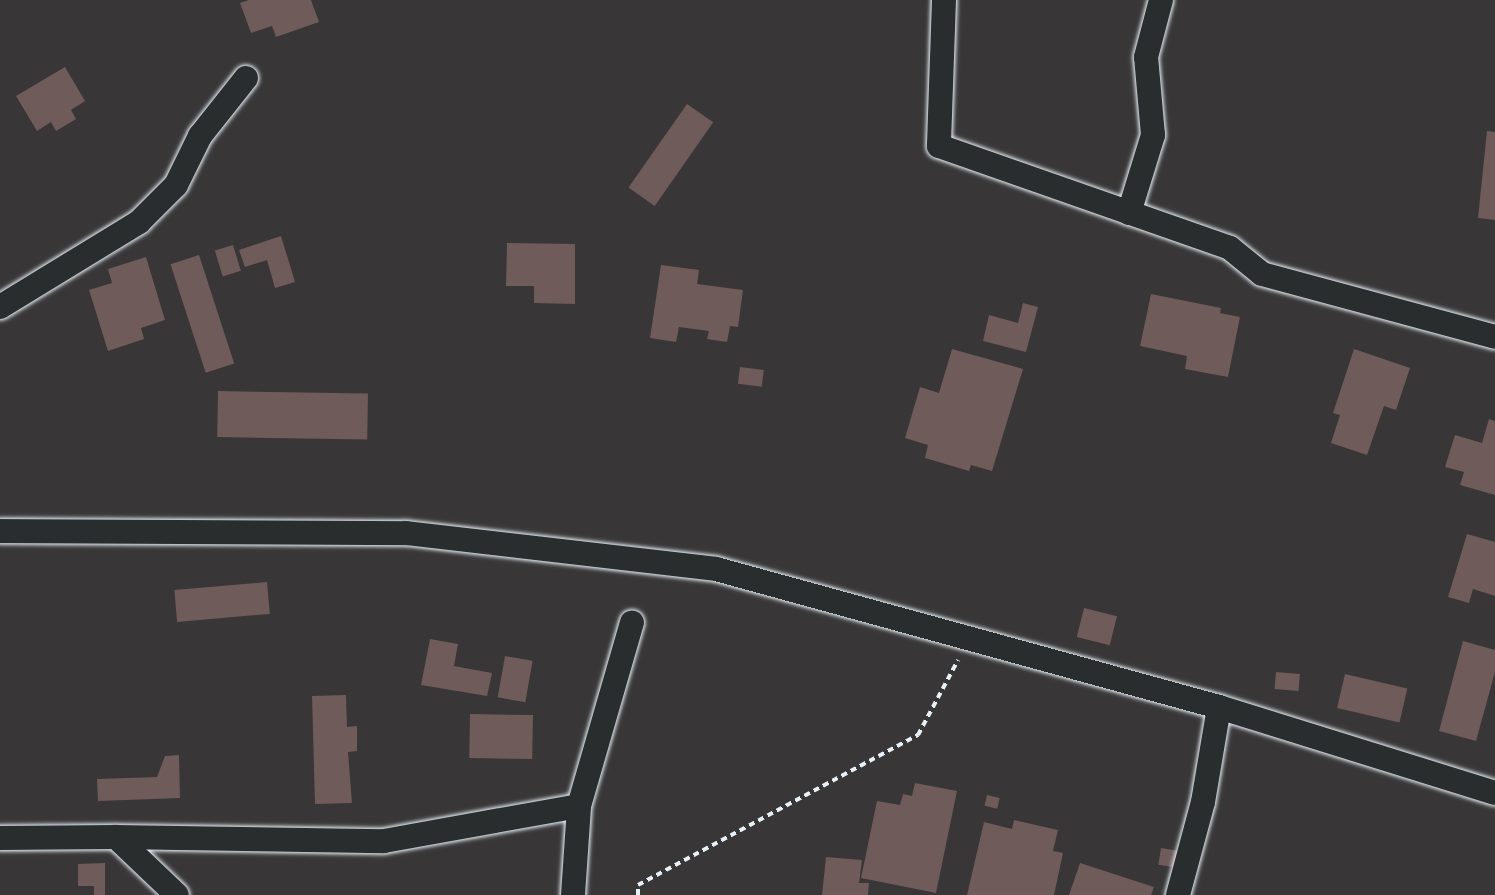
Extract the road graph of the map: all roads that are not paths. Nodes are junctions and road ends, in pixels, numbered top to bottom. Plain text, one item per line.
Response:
1 (944, 0) edge
2 (1161, 0) edge
3 (246, 78) dead end
4 (1130, 213) junction
5 (0, 307) edge
6 (1495, 337) edge
7 (0, 531) edge
8 (632, 622) dead end
9 (1219, 707) junction
10 (1495, 793) edge
11 (579, 806) junction
12 (116, 837) junction
13 (0, 838) edge
14 (177, 895) edge
15 (573, 895) edge
16 (1178, 895) edge

1 - 4 street
2 - 4 street
3 - 5 street
4 - 6 street
7 - 9 street
8 - 11 street
9 - 10 street
9 - 16 street
11 - 12 street
11 - 15 street
12 - 13 street
12 - 14 street

